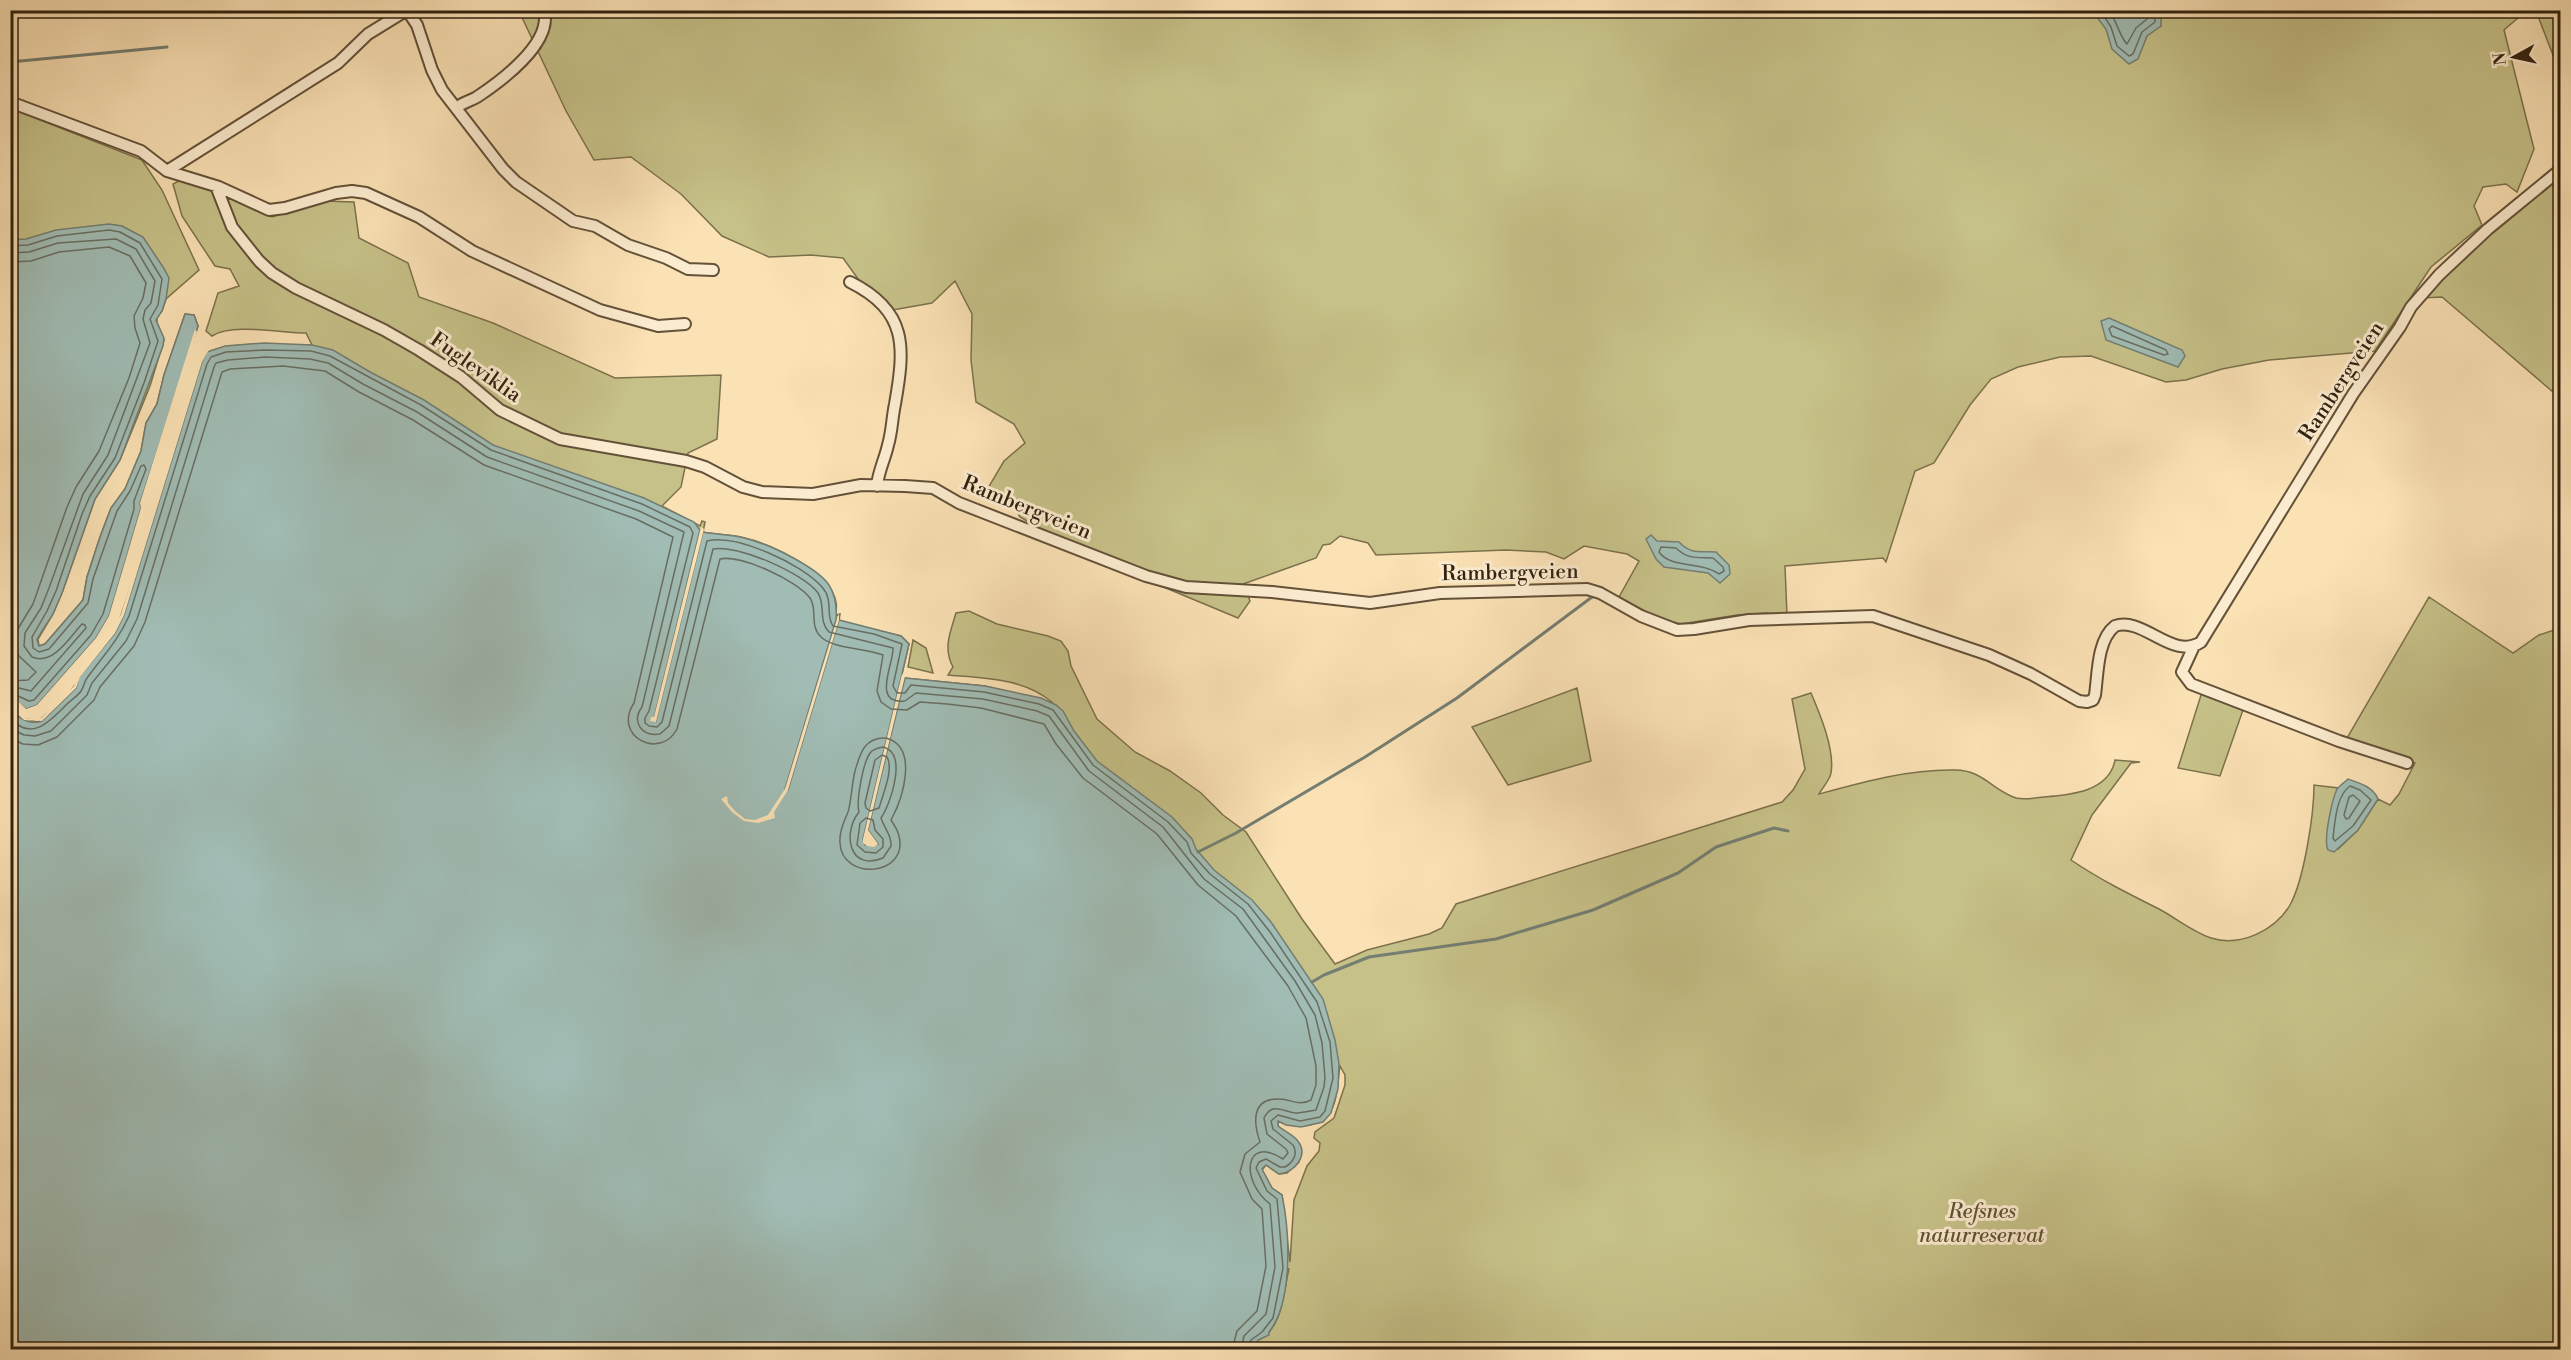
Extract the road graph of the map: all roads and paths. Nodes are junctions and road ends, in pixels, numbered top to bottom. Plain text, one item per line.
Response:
1 (544, 10) edge
2 (10, 102) edge
3 (456, 108) junction
4 (2560, 170) edge
5 (167, 171) junction
6 (216, 186) junction
7 (713, 270) dead end
8 (850, 282) dead end
9 (684, 324) dead end
10 (877, 486) junction
11 (937, 490) joint
12 (2194, 646) junction
13 (2406, 763) dead end

1 - 3 street
2 - 5 street
3 - 5 street
3 - 7 street
4 - 12 street, Rambergveien
5 - 6 street
6 - 9 street
6 - 10 street, Fugleviklia
8 - 10 street
10 - 11 street, Fugleviklia
11 - 12 street, Rambergveien
12 - 13 street, Rambergveien

